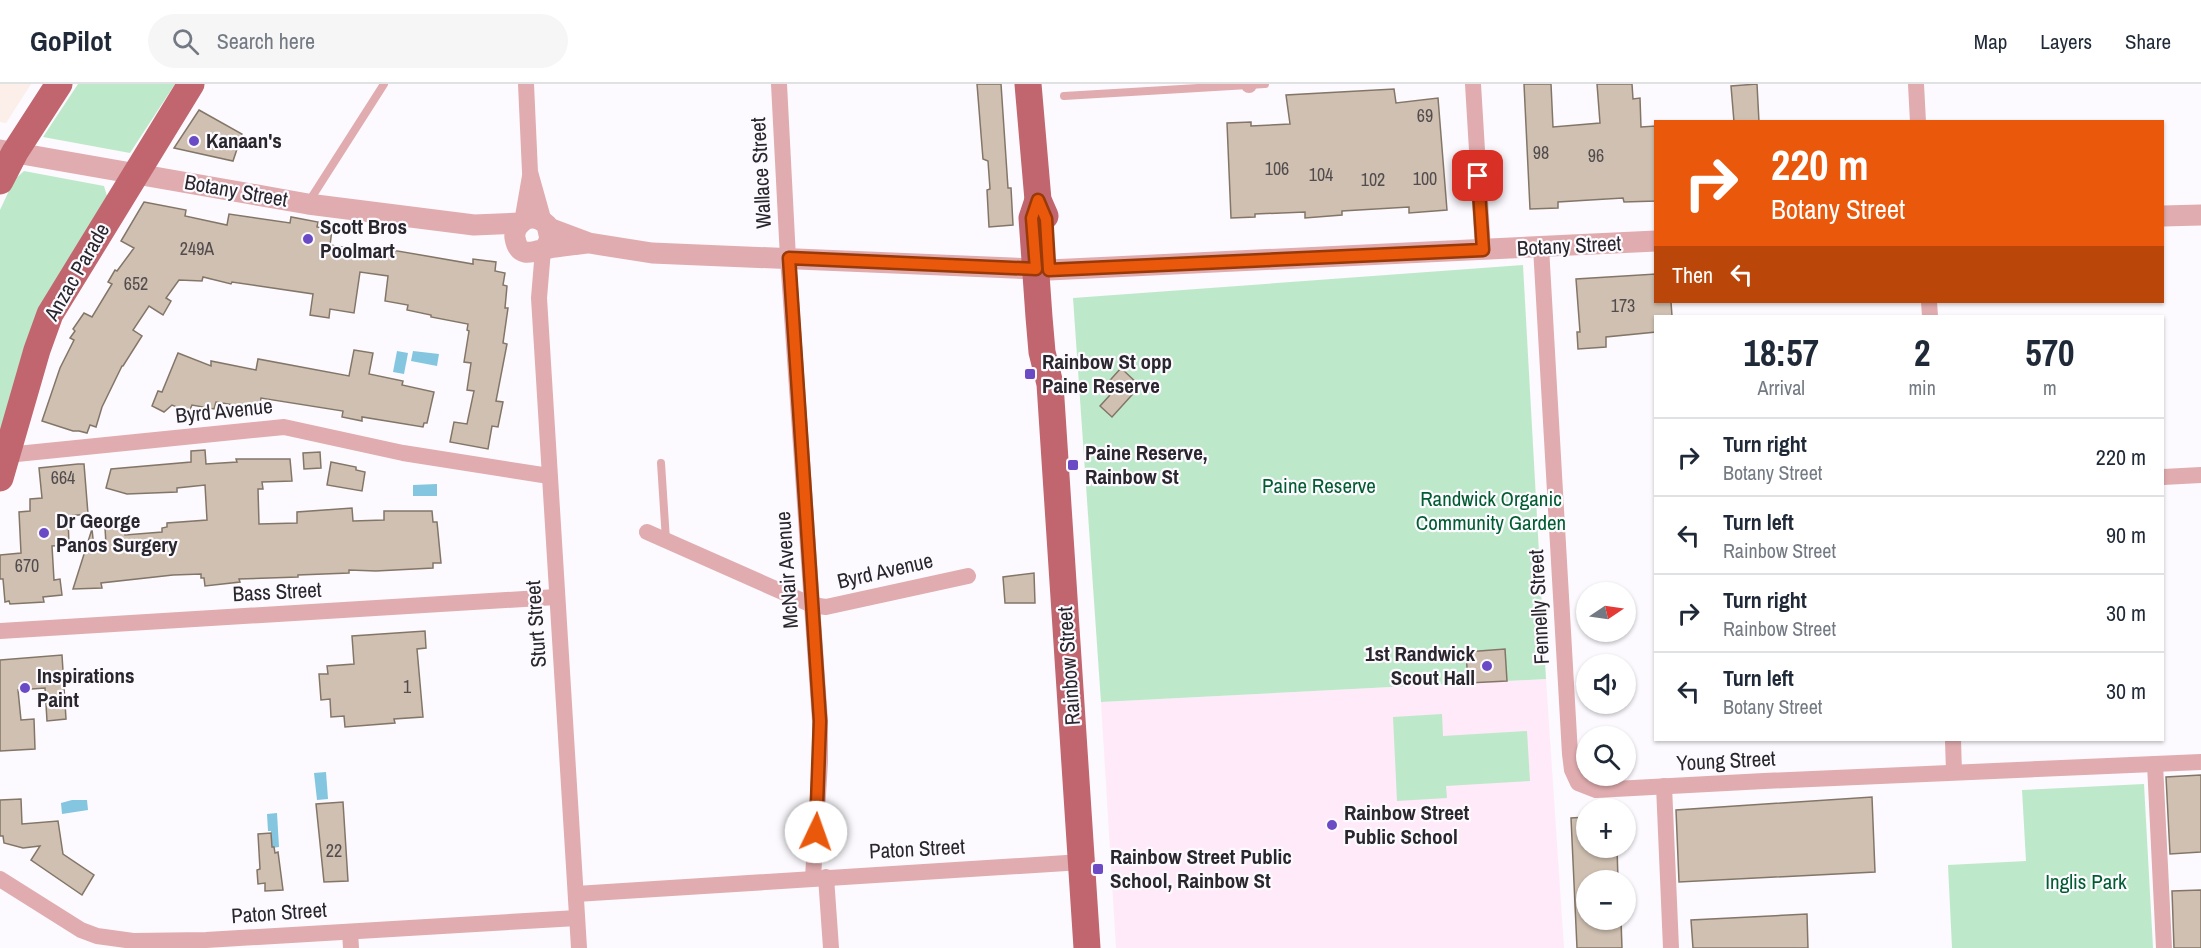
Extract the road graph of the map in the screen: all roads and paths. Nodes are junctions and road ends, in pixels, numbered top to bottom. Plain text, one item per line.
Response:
1 (59, 84) edge
2 (191, 84) edge
3 (384, 84) edge
4 (526, 84) edge
5 (779, 84) edge
6 (1028, 84) edge
7 (1249, 84) edge
8 (1264, 84) edge
9 (1473, 84) edge
10 (1916, 84) edge
11 (1064, 96) dead end
12 (1918, 120) edge
13 (8, 151) edge
14 (530, 172) junction
15 (136, 174) junction
16 (0, 181) edge
17 (308, 204) junction
18 (2201, 214) edge
19 (2164, 216) edge
20 (521, 222) junction
21 (474, 225) junction
22 (537, 241) junction
23 (1654, 241) edge
24 (1541, 247) junction
25 (1483, 250) junction
26 (789, 258) junction
27 (1043, 269) junction
28 (661, 463) dead end
29 (3, 466) edge
30 (2201, 475) edge
31 (549, 476) junction
32 (2164, 477) edge
33 (647, 532) dead end
34 (666, 540) junction
35 (968, 576) dead end
36 (556, 597) junction
37 (812, 605) junction
38 (0, 631) edge
39 (1953, 741) edge
40 (2201, 762) edge
41 (2155, 764) junction
42 (1954, 772) junction
43 (1576, 779) edge
44 (1586, 786) edge
45 (1665, 786) junction
46 (1082, 862) junction
47 (820, 877) junction
48 (0, 879) edge
49 (576, 894) junction
50 (577, 918) junction
51 (351, 940) edge
52 (133, 945) edge
53 (579, 948) edge
54 (831, 948) edge
55 (1087, 948) edge
56 (1671, 948) edge
57 (2164, 948) edge

1 - 13 main road
2 - 15 main road, Anzac Parade
3 - 17 lane
4 - 14 street, Sturt Street
5 - 26 street, Wallace Street
6 - 27 main road, Rainbow Street
7 - 8 lane
7 - 11 lane
9 - 25 street
10 - 12 street
13 - 15 street, Botany Street
13 - 16 main road
14 - 20 street, Sturt Street
14 - 22 street, Sturt Street
15 - 17 street, Botany Street
15 - 29 main road, Anzac Parade
17 - 21 street, Botany Street
18 - 19 street
20 - 21 street, Botany Street
20 - 22 street
21 - 22 street, Botany Street
22 - 26 street, Botany Street
22 - 31 street, Sturt Street
23 - 24 street, Botany Street
24 - 25 street, Botany Street
24 - 43 street, Fennelly Street
25 - 27 street, Botany Street
26 - 27 street, Botany Street
26 - 37 street, McNair Avenue
27 - 46 main road, Rainbow Street
28 - 34 lane
29 - 31 street, Byrd Avenue
30 - 32 street
31 - 36 street, Sturt Street
33 - 34 street, Byrd Avenue
34 - 37 street, Byrd Avenue
35 - 37 street, Byrd Avenue
36 - 38 street, Bass Street
36 - 49 street, Sturt Street
37 - 47 street, McNair Avenue
39 - 42 street
40 - 41 street, Young Street
41 - 42 street, Young Street
41 - 57 street
42 - 45 street, Young Street
44 - 45 street, Young Street
45 - 56 street
46 - 47 street, Paton Street
46 - 55 main road, Rainbow Street
47 - 49 street, Paton Street
47 - 54 street, McNair Avenue
48 - 52 street, Paton Street
49 - 50 street, Sturt Street
50 - 51 street, Paton Street
50 - 53 street, Sturt Street
51 - 52 street, Paton Street

